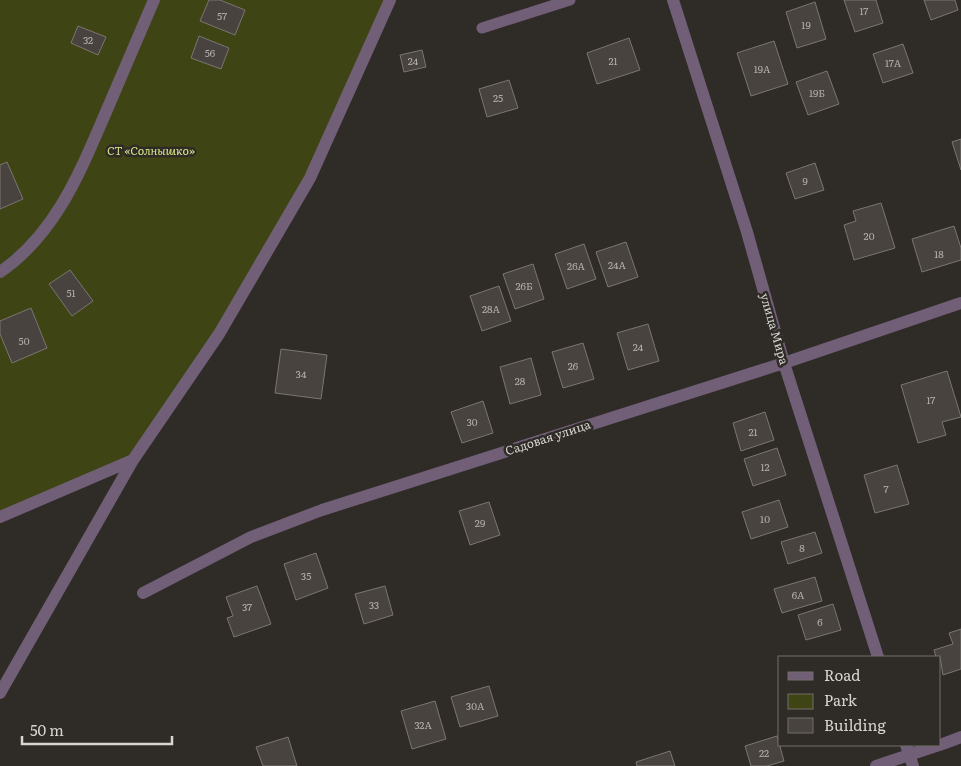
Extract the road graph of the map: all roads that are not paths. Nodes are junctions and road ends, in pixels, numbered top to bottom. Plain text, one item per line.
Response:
1 (154, 0) edge
2 (390, 0) edge
3 (570, 0) edge
4 (673, 0) edge
5 (482, 28) dead end
6 (0, 272) edge
7 (961, 303) edge
8 (784, 363) junction
9 (133, 460) junction
10 (0, 517) edge
11 (143, 593) dead end
12 (878, 656) edge
13 (0, 693) edge
14 (961, 737) edge
15 (941, 744) edge
16 (936, 746) edge
17 (910, 755) edge
18 (876, 766) edge

1 - 6 street
2 - 9 street
3 - 5 lane
4 - 8 street, улица Мира
7 - 8 street, Садовая улица
8 - 11 street, Садовая улица
8 - 12 street, улица Мира
9 - 10 street
9 - 13 street
14 - 15 street
16 - 17 street
17 - 18 street

